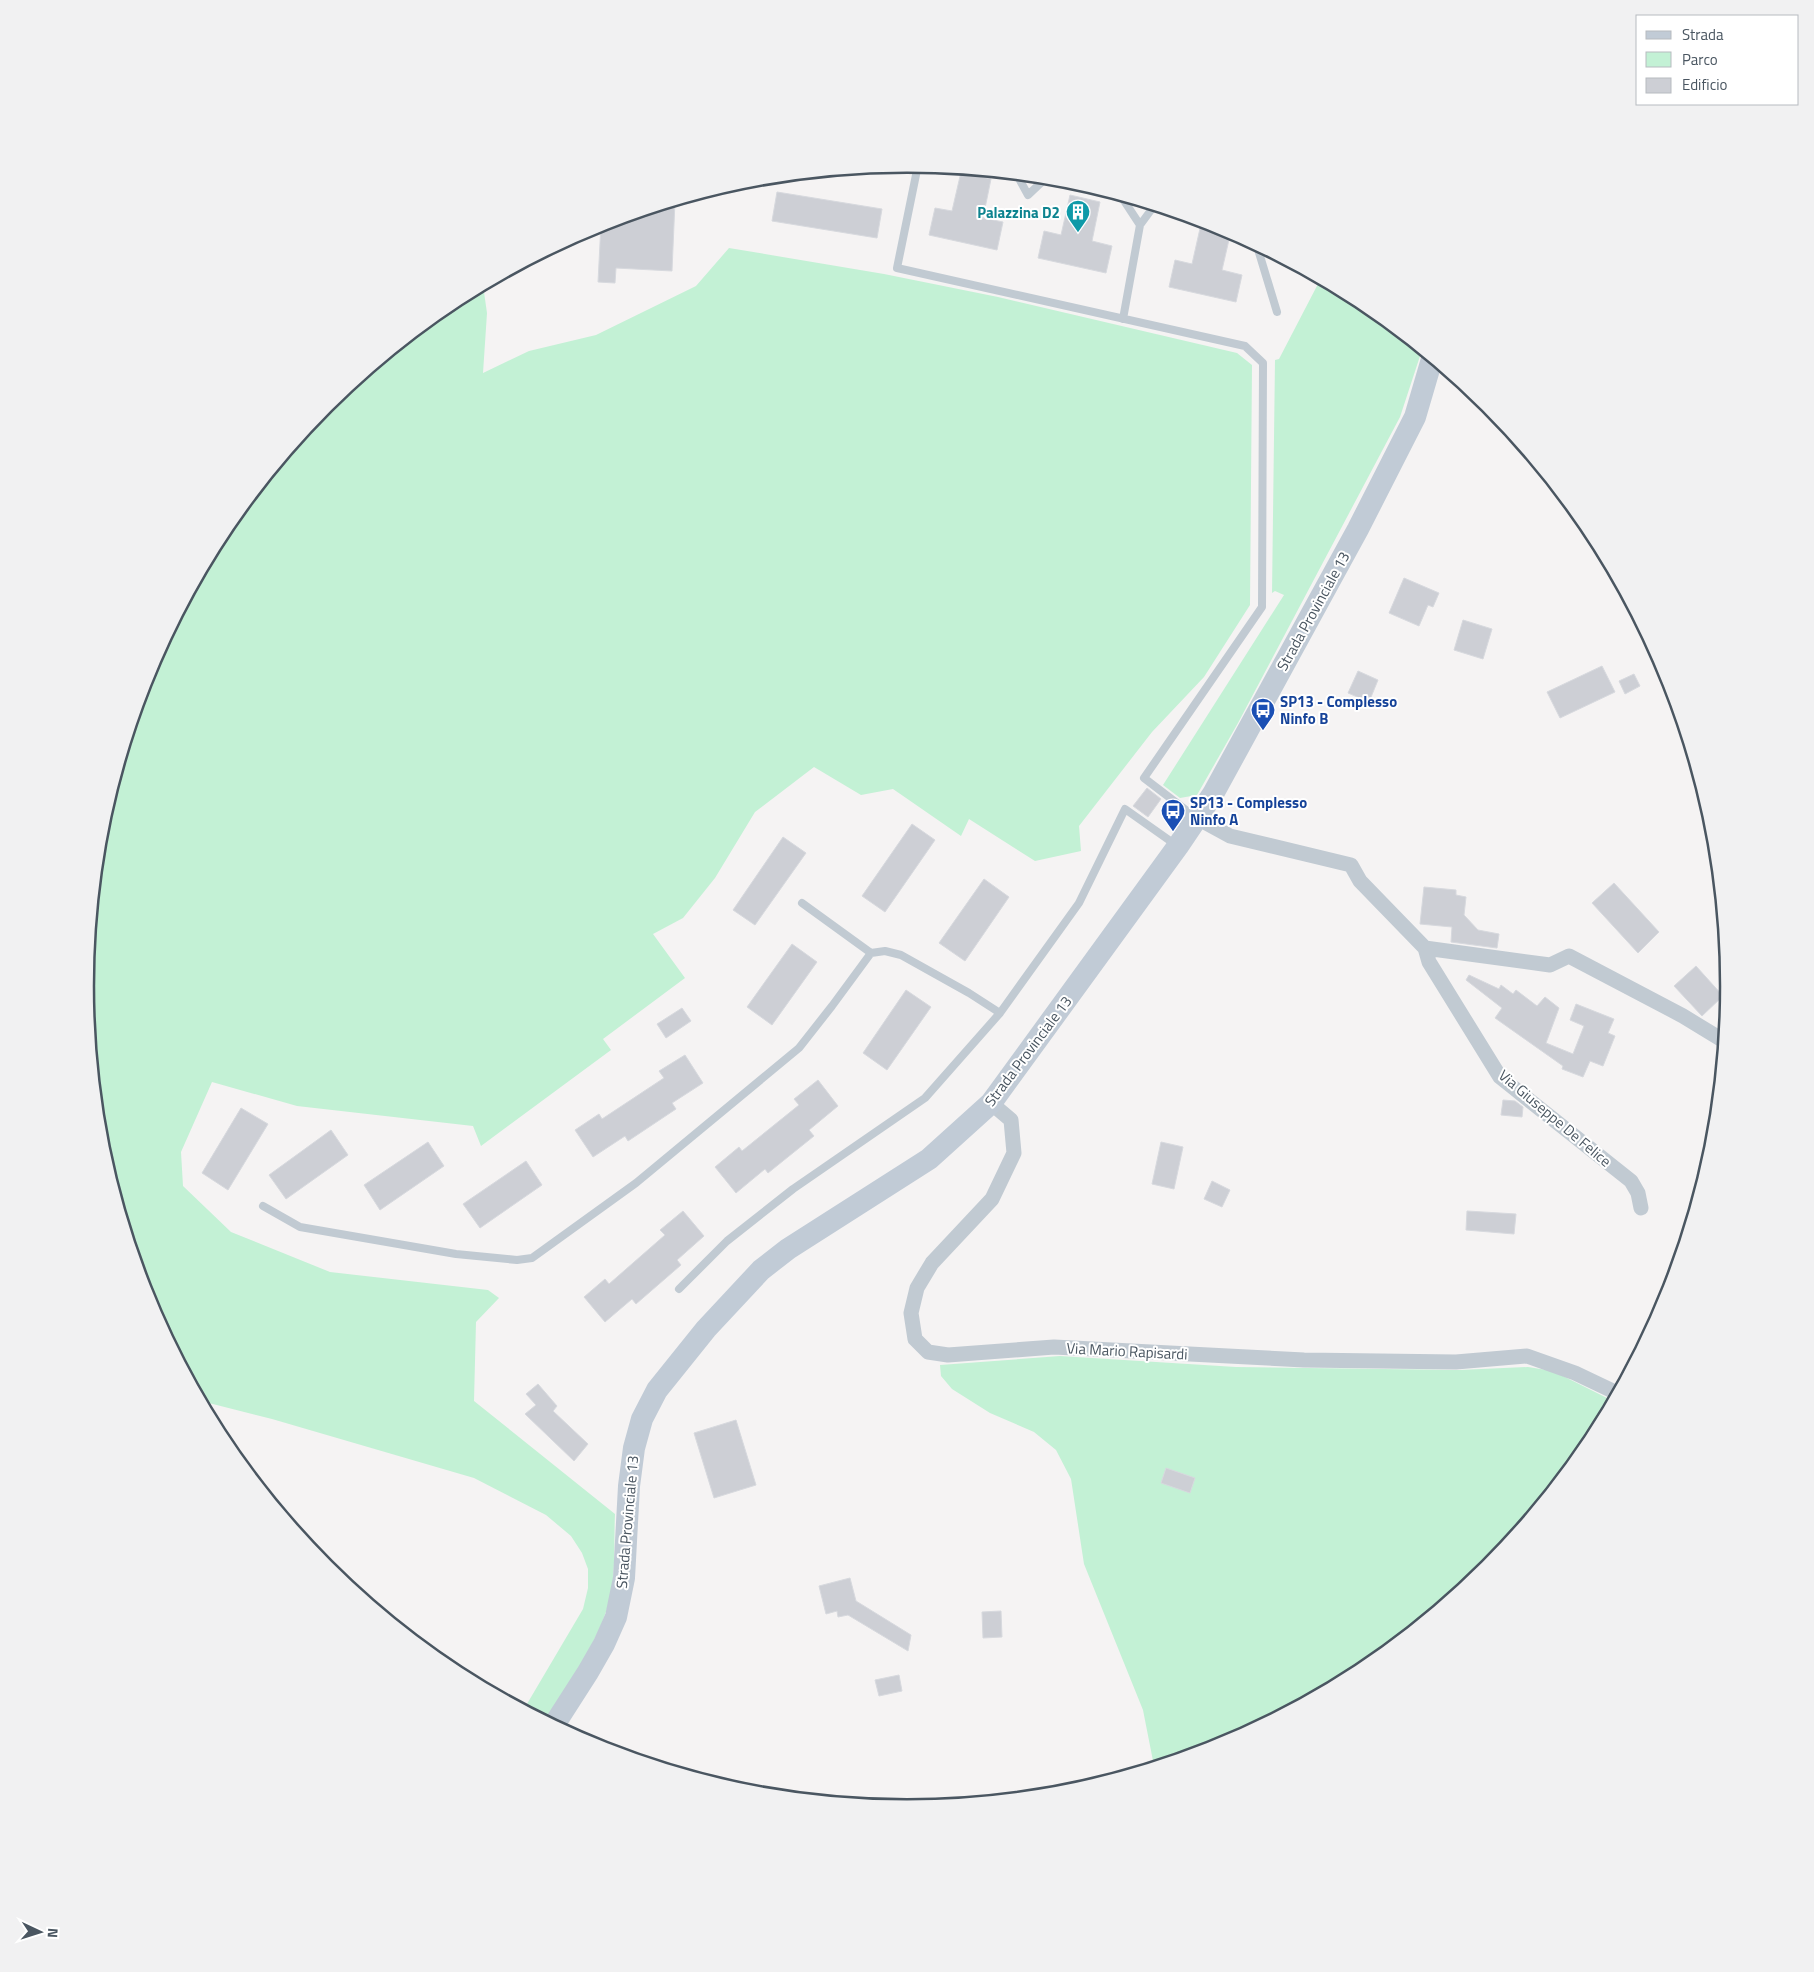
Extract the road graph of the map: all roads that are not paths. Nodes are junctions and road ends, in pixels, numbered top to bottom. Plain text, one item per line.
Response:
1 (916, 173) edge
2 (1020, 181) edge
3 (1040, 184) edge
4 (1125, 203) edge
5 (1151, 211) edge
6 (1140, 225) junction
7 (1259, 254) edge
8 (1277, 312) dead end
9 (1123, 319) junction
10 (1430, 365) edge
11 (1197, 818) junction
12 (1178, 846) junction
13 (802, 903) dead end
14 (1425, 948) junction
15 (871, 953) junction
16 (1000, 1013) junction
17 (1719, 1037) edge
18 (991, 1103) junction
19 (263, 1206) dead end
20 (1641, 1208) dead end
21 (680, 1289) dead end
22 (1612, 1391) edge
23 (557, 1720) edge

1 - 9 lane
2 - 3 lane
4 - 6 lane
5 - 6 lane
6 - 9 lane
7 - 8 lane
9 - 11 lane
10 - 11 main road, Strada Provinciale 13
11 - 12 main road, Strada Provinciale 13
11 - 14 street
12 - 16 lane
12 - 18 main road, Strada Provinciale 13
13 - 15 lane
14 - 17 street
14 - 20 street, Via Giuseppe De Felice
15 - 16 lane
15 - 19 lane
16 - 21 lane
18 - 22 street, Via Mario Rapisardi
18 - 23 main road, Strada Provinciale 13

